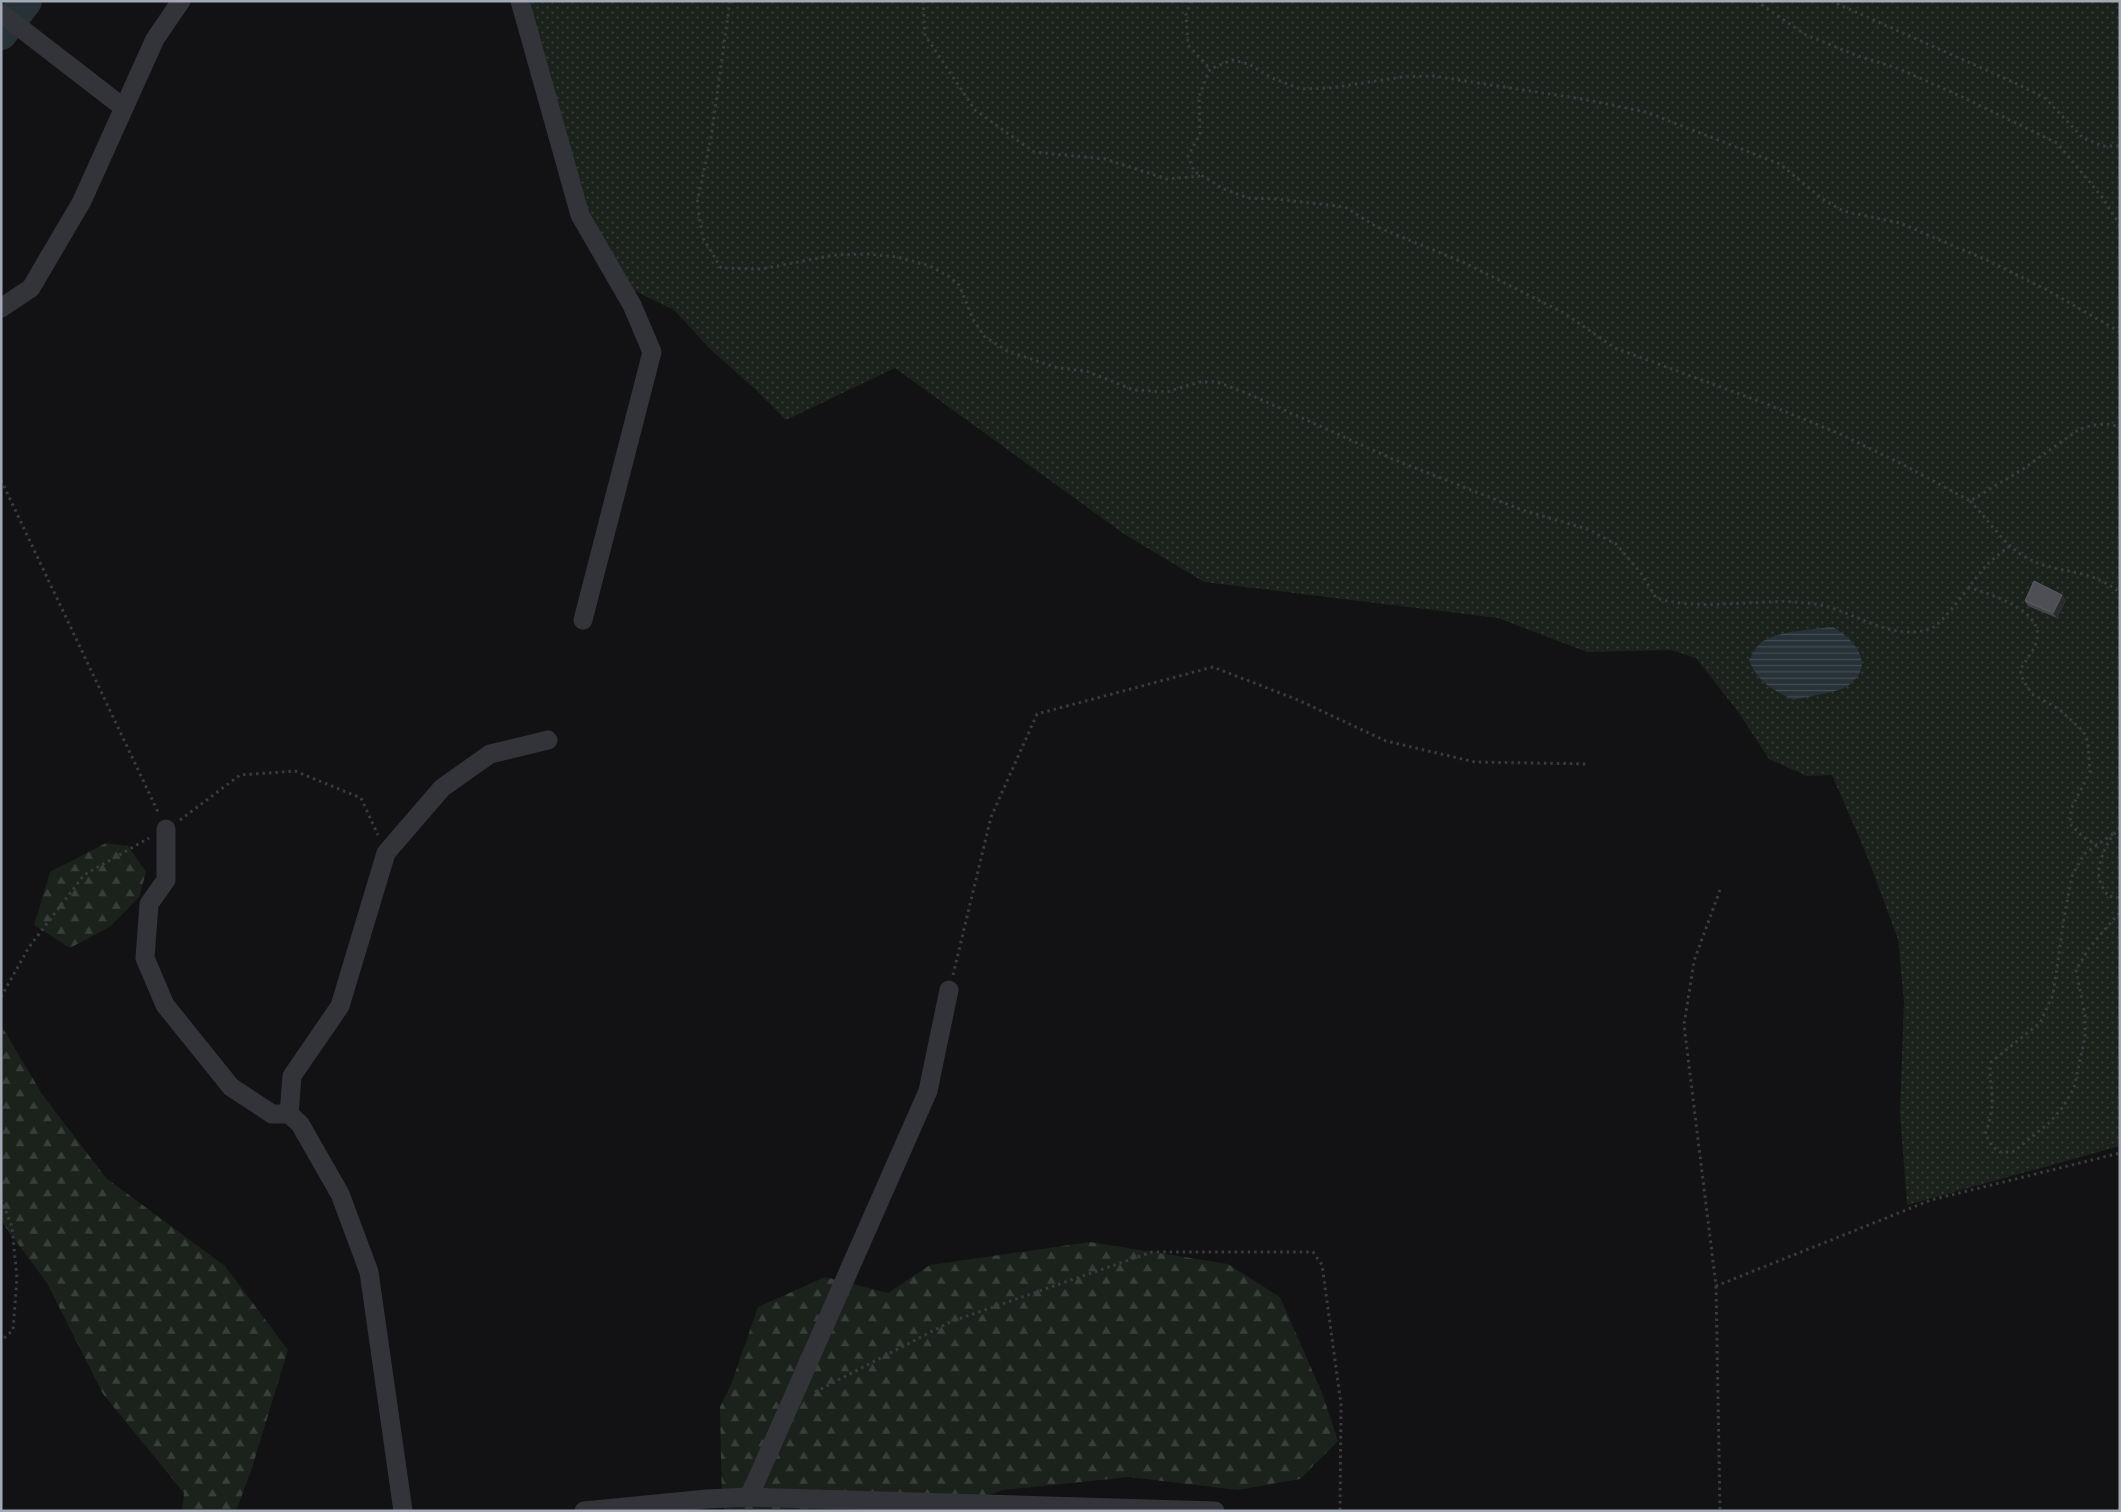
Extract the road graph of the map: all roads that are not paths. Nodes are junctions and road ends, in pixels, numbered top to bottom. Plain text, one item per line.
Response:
1 (181, 1) edge
2 (520, 1) edge
3 (2, 14) edge
4 (124, 108) junction
5 (1, 308) edge
6 (583, 620) dead end
7 (548, 740) dead end
8 (166, 829) road end
9 (949, 990) road end
10 (289, 1114) junction
11 (749, 1497) junction
12 (691, 1506) edge
13 (403, 1511) edge
14 (584, 1511) edge
15 (1215, 1511) edge

1 - 4 street
2 - 6 street
3 - 4 street
4 - 5 street
7 - 10 street
8 - 10 street
9 - 11 street
10 - 13 street
11 - 12 street
11 - 15 street
12 - 14 street

